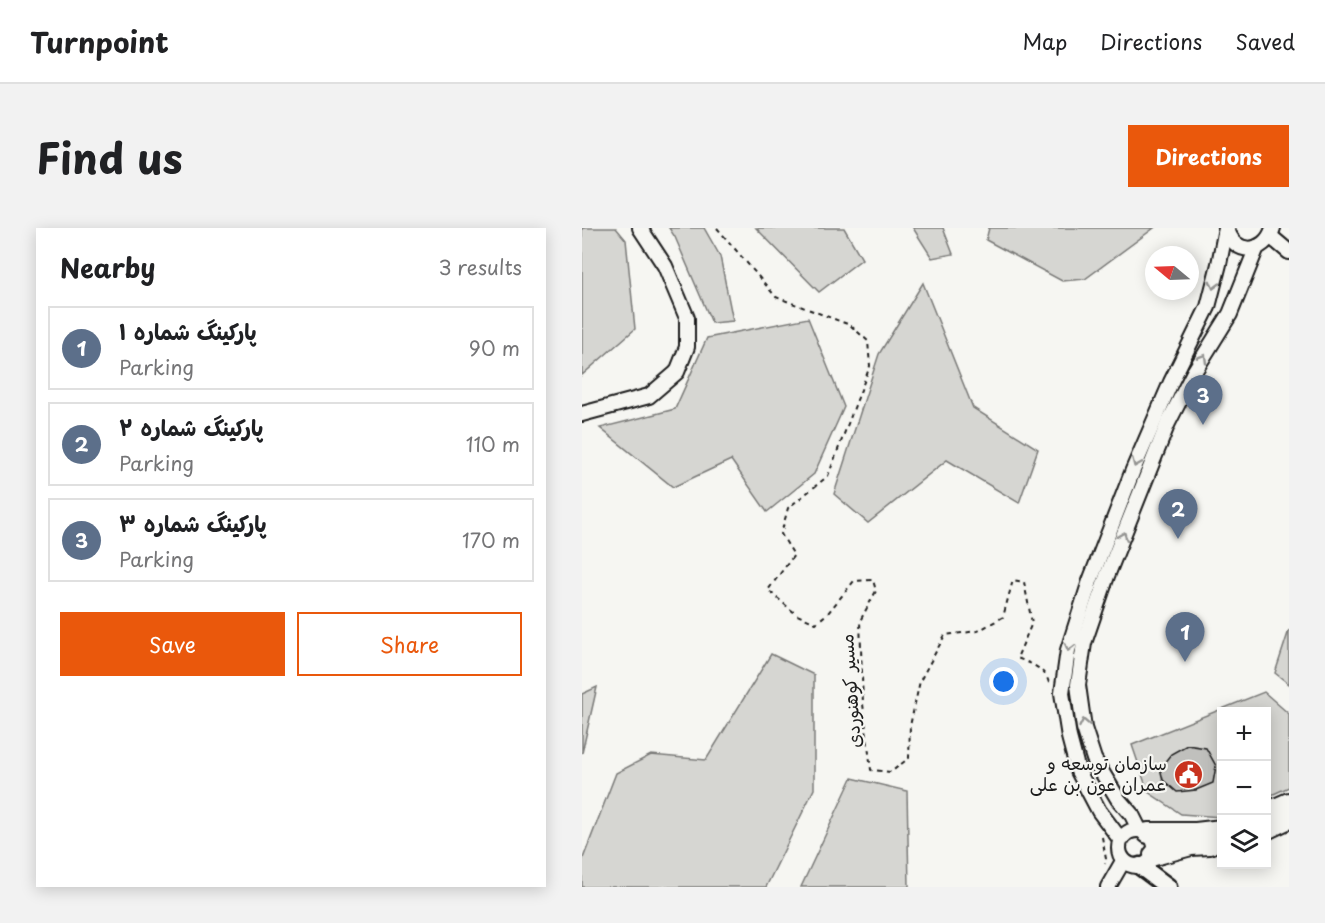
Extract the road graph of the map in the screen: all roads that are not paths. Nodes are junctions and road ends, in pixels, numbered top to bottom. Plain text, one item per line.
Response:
1 (640, 228) edge
2 (1227, 228) edge
3 (1271, 232) edge
4 (1257, 247) junction
5 (1289, 252) edge
6 (582, 414) edge
7 (1289, 803) edge
8 (1271, 811) edge
9 (1289, 818) edge
10 (1271, 827) edge
11 (1217, 830) edge
12 (1144, 831) junction
13 (1120, 839) junction
14 (1217, 843) edge
15 (1123, 861) junction
16 (1147, 864) junction
17 (1108, 887) edge
18 (1168, 887) edge

1 - 6 street
2 - 4 street
2 -> 13 street
3 - 4 street
3 - 5 street
12 -> 4 street
7 - 8 highway
9 - 10 highway
11 - 12 highway
12 - 13 street
12 - 16 street
13 - 15 street
14 - 16 highway
15 - 16 street
15 - 17 street
16 - 18 main road

